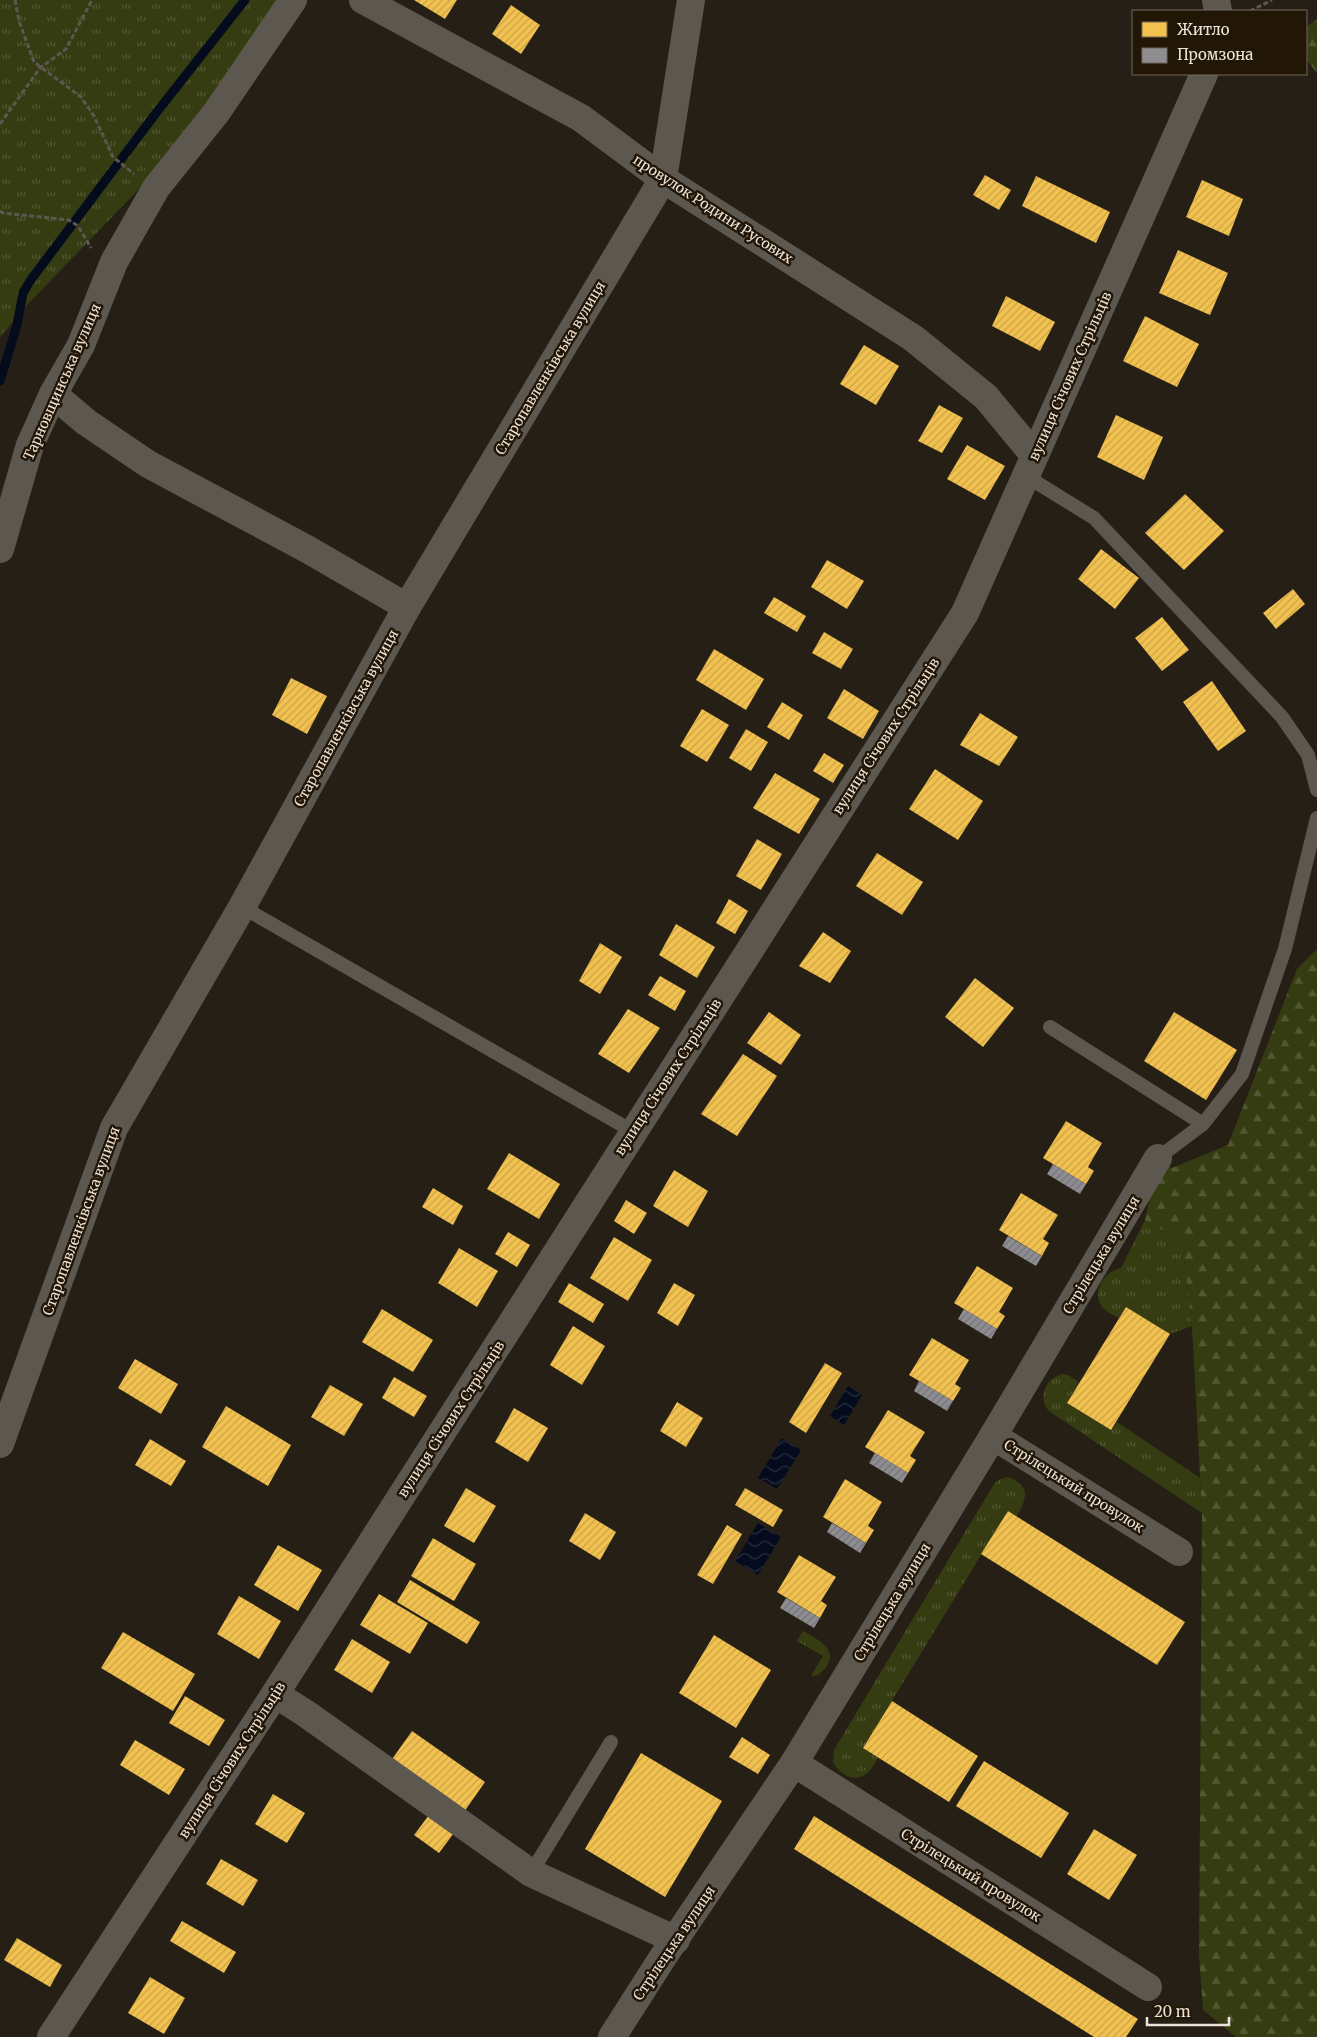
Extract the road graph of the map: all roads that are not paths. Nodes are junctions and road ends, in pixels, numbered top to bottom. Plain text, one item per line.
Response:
1 (293, 0) edge
2 (363, 0) edge
3 (692, 0) edge
4 (1204, 75) edge
5 (663, 179) junction
6 (53, 394) junction
7 (1030, 466) junction
8 (0, 549) edge
9 (407, 608) junction
10 (1317, 790) edge
11 (1317, 818) edge
12 (242, 907) junction
13 (1050, 1027) dead end
14 (1203, 1124) junction
15 (634, 1132) junction
16 (1158, 1158) joint
17 (993, 1436) junction
18 (0, 1444) edge
19 (1179, 1552) dead end
20 (275, 1694) junction
21 (611, 1742) dead end
22 (794, 1763) junction
23 (531, 1873) junction
24 (676, 1940) junction
25 (1148, 1987) dead end
26 (51, 2037) edge
27 (612, 2037) edge

1 - 6 street, Тарновщинська вулиця
2 - 5 street, провулок Родини Русових
3 - 5 street, Старопавленківська вулиця
4 - 7 street, вулиця Січових Стрільців
5 - 7 street, провулок Родини Русових
5 - 9 street, Старопавленківська вулиця
6 - 8 street, Тарновщинська вулиця
6 - 9 street
7 - 10 lane
7 - 15 street, вулиця Січових Стрільців
9 - 12 street, Старопавленківська вулиця
11 - 14 lane
12 - 15 lane
12 - 18 street, Старопавленківська вулиця
13 - 14 lane
14 - 16 lane
15 - 20 street, вулиця Січових Стрільців
16 - 17 street, Стрілецька вулиця
17 - 19 street, Стрілецький провулок
17 - 22 street, Стрілецька вулиця
20 - 23 street
20 - 26 street, вулиця Січових Стрільців
21 - 23 lane
22 - 24 street, Стрілецька вулиця
22 - 25 street, Стрілецький провулок
23 - 24 street
24 - 27 street, Стрілецька вулиця

